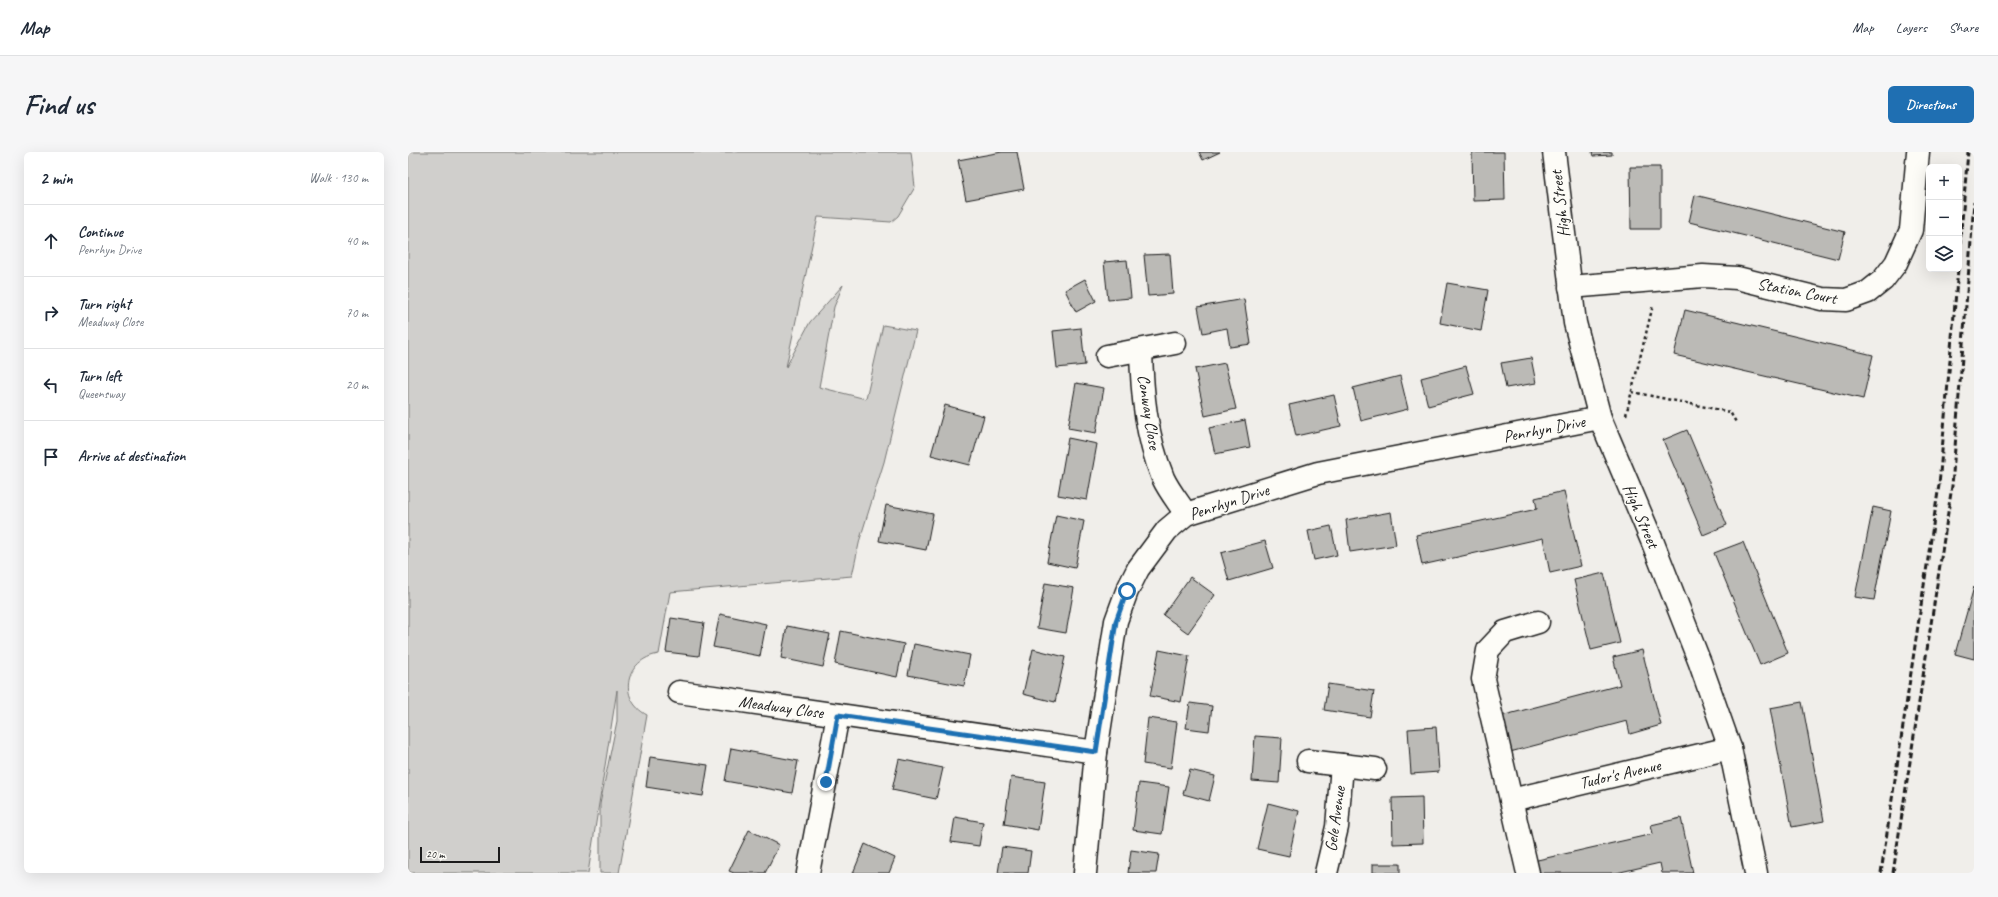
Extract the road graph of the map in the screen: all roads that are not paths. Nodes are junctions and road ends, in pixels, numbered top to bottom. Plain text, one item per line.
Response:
1 (1554, 152) edge
2 (1918, 152) edge
3 (1570, 287) junction
4 (1175, 343) dead end
5 (1141, 350) junction
6 (1107, 356) dead end
7 (1600, 418) junction
8 (1186, 514) junction
9 (1538, 622) dead end
10 (679, 692) dead end
11 (838, 715) junction
12 (1730, 748) junction
13 (1096, 752) junction
14 (1308, 761) dead end
15 (1342, 765) junction
16 (1376, 769) dead end
17 (1511, 800) junction
18 (808, 873) edge
19 (1085, 873) edge
20 (1326, 873) edge
21 (1528, 873) edge
22 (1756, 873) edge

1 - 3 street, High Street
2 - 3 street, Station Court
3 - 7 street, High Street
4 - 5 street, Conway Close
5 - 6 street, Conway Close
5 - 8 street, Conway Close
7 - 8 street, Penrhyn Drive
7 - 12 street, High Street
8 - 13 street, Penrhyn Drive
9 - 17 street
10 - 11 street, Meadway Close
11 - 13 street, Meadway Close
11 - 18 street
12 - 17 street, Tudor's Avenue
12 - 22 street, High Street
13 - 19 street, Penrhyn Drive
14 - 15 street, Gele Avenue
15 - 16 street, Gele Avenue
15 - 20 street, Gele Avenue
17 - 21 street

